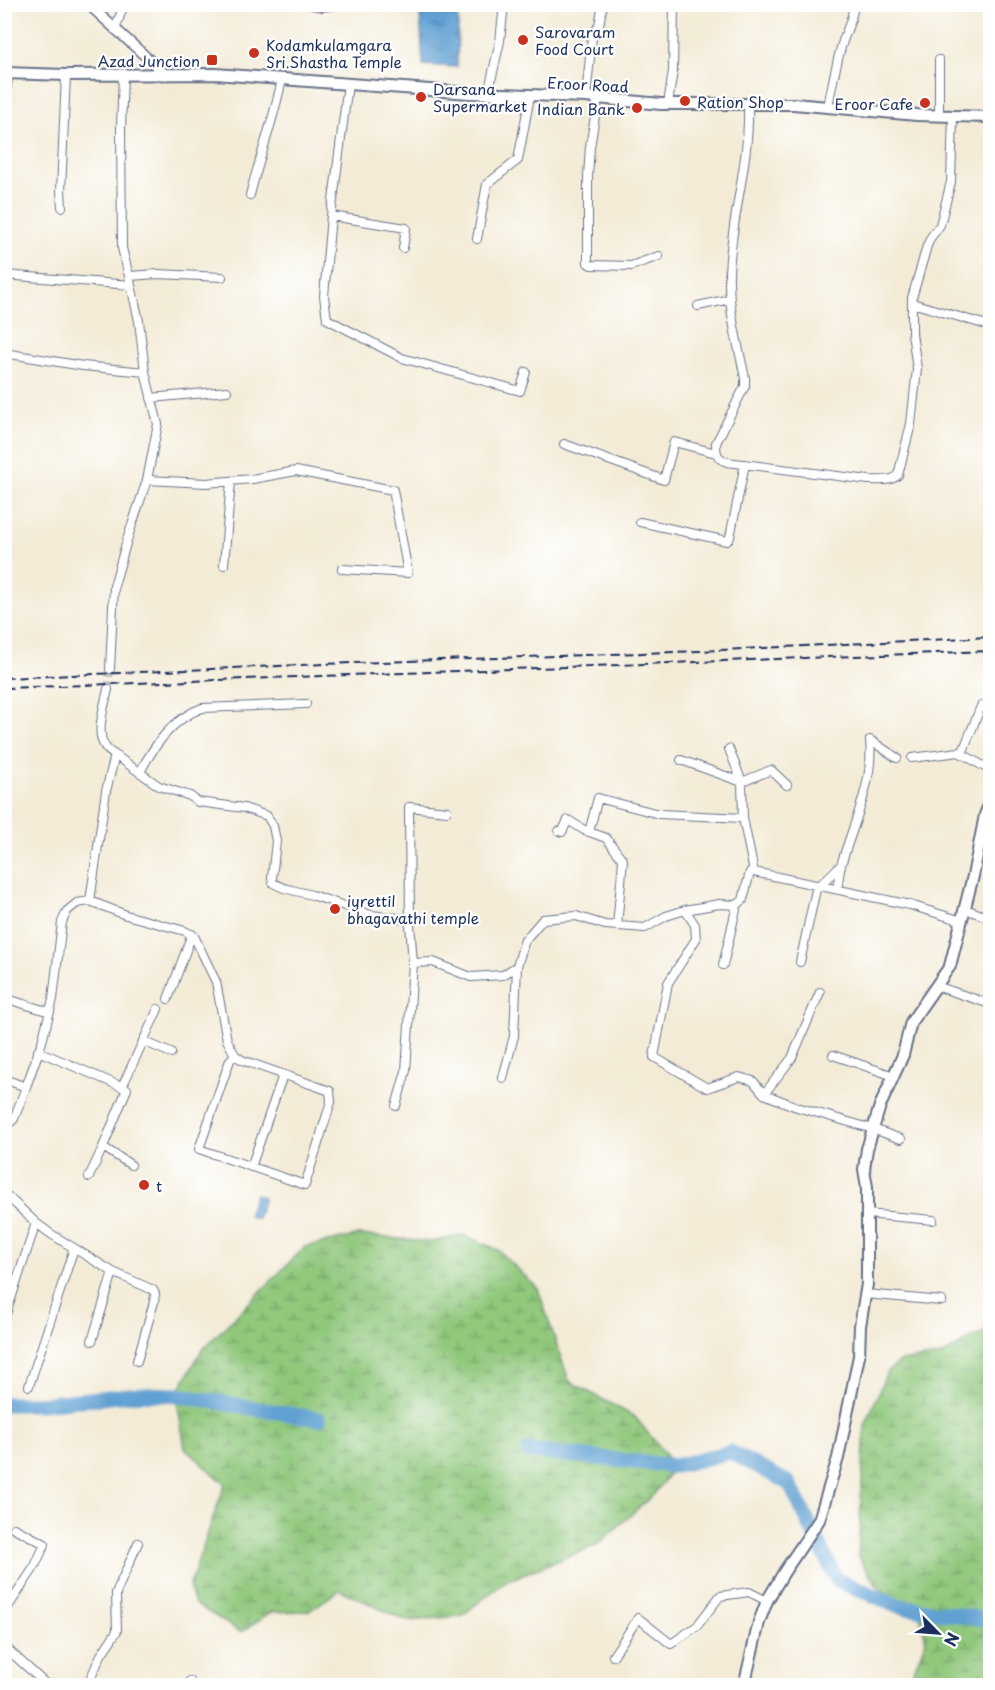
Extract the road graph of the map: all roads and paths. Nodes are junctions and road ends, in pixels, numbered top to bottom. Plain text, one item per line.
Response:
1 (88, 4) edge
2 (124, 4) edge
3 (308, 4) edge
4 (342, 4) edge
5 (504, 4) edge
6 (603, 4) edge
7 (674, 4) edge
8 (854, 4) edge
9 (115, 30) junction
10 (939, 60) dead end
11 (7, 73) edge
12 (66, 75) junction
13 (123, 75) junction
14 (166, 75) junction
15 (282, 79) junction
16 (348, 84) junction
17 (488, 94) junction
18 (530, 96) junction
19 (592, 98) junction
20 (4, 104) edge
21 (668, 104) junction
22 (748, 105) junction
23 (828, 107) junction
24 (939, 116) junction
25 (953, 116) junction
26 (990, 117) edge
27 (250, 195) dead end
28 (62, 207) dead end
29 (331, 216) junction
30 (477, 238) dead end
31 (403, 248) dead end
32 (659, 256) dead end
33 (4, 275) edge
34 (129, 276) junction
35 (222, 277) dead end
36 (131, 285) junction
37 (730, 299) junction
38 (912, 303) junction
39 (698, 306) dead end
40 (990, 326) edge
41 (4, 353) edge
42 (145, 372) junction
43 (526, 372) dead end
44 (227, 391) dead end
45 (151, 398) junction
46 (564, 444) dead end
47 (716, 453) junction
48 (745, 464) junction
49 (147, 480) junction
50 (231, 481) junction
51 (640, 522) dead end
52 (224, 565) dead end
53 (342, 569) dead end
54 (110, 669) tunnel mouth
55 (108, 689) tunnel mouth
56 (306, 704) dead end
57 (981, 706) dead end
58 (729, 749) dead end
59 (962, 754) junction
60 (115, 755) junction
61 (897, 758) dead end
62 (912, 758) dead end
63 (681, 760) dead end
64 (990, 770) edge
65 (140, 772) junction
66 (742, 782) junction
67 (787, 785) dead end
68 (990, 802) edge
69 (447, 811) dead end
70 (742, 818) junction
71 (559, 831) dead end
72 (589, 832) junction
73 (841, 865) junction
74 (754, 872) junction
75 (818, 885) junction
76 (837, 889) junction
77 (90, 901) junction
78 (737, 904) junction
79 (685, 910) junction
80 (963, 915) junction
81 (990, 918) edge
82 (410, 924) junction
83 (617, 926) junction
84 (192, 934) junction
85 (800, 962) dead end
86 (413, 963) junction
87 (723, 965) dead end
88 (517, 966) junction
89 (936, 986) junction
90 (820, 992) dead end
91 (4, 998) edge
92 (168, 999) dead end
93 (990, 1004) edge
94 (158, 1008) dead end
95 (50, 1012) junction
96 (143, 1041) junction
97 (38, 1051) junction
98 (171, 1053) dead end
99 (235, 1055) junction
100 (833, 1055) dead end
101 (284, 1075) junction
102 (894, 1076) junction
103 (503, 1078) dead end
104 (4, 1079) edge
105 (26, 1087) junction
106 (122, 1087) junction
107 (764, 1094) junction
108 (396, 1106) dead end
109 (4, 1129) edge
110 (873, 1129) junction
111 (901, 1139) dead end
112 (103, 1147) junction
113 (131, 1165) dead end
114 (251, 1167) junction
115 (89, 1176) dead end
116 (4, 1193) edge
117 (867, 1214) junction
118 (933, 1220) dead end
119 (36, 1223) junction
120 (74, 1248) junction
121 (113, 1272) junction
122 (865, 1294) junction
123 (942, 1302) dead end
124 (4, 1320) edge
125 (92, 1341) dead end
126 (137, 1360) dead end
127 (29, 1386) dead end
128 (14, 1528) dead end
129 (138, 1543) dead end
130 (767, 1601) junction
131 (4, 1613) edge
132 (4, 1646) edge
133 (613, 1656) dead end
134 (89, 1685) edge
135 (48, 1686) edge
136 (744, 1686) edge

1 - 9 street
2 - 9 street
3 - 4 street
5 - 17 street
6 - 19 street
7 - 21 street
8 - 23 street
9 - 14 street
10 - 24 street
11 - 12 main road, Eroor Road
11 - 20 street
12 - 13 main road, Eroor Road
12 - 28 street
13 - 14 main road, Eroor Road
13 - 34 street
14 - 15 main road, Eroor Road
15 - 16 main road, Eroor Road
15 - 27 street
16 - 17 main road, Eroor Road
16 - 29 street
17 - 18 main road, Eroor Road
18 - 19 main road, Eroor Road
18 - 30 street
19 - 21 main road, Eroor Road
19 - 32 street
21 - 22 main road, Eroor Road
22 - 23 main road, Eroor Road
22 - 37 street
23 - 24 main road, Eroor Road
24 - 25 main road, Eroor Road
25 - 26 main road, Eroor Road
25 - 38 street
29 - 31 street
29 - 43 street
33 - 36 street
34 - 35 street
34 - 36 street
36 - 42 street
37 - 39 street
37 - 47 street
38 - 40 street
38 - 48 street
41 - 42 street
42 - 45 street
44 - 45 street
45 - 49 street
46 - 47 street
47 - 48 street
48 - 51 street
49 - 50 street
49 - 54 street
50 - 52 street
50 - 53 street
55 - 60 street
56 - 65 street
57 - 59 street
58 - 66 street
59 - 62 street
59 - 64 street
60 - 65 street
60 - 77 street
61 - 73 street
63 - 66 street
65 - 82 street
66 - 67 street
66 - 70 street
68 - 80 main road
69 - 82 street
70 - 72 street
70 - 74 street
71 - 72 street
72 - 83 street
73 - 75 street
73 - 76 street
74 - 75 street
74 - 78 street
75 - 76 street
75 - 85 street
76 - 80 street
77 - 84 street
77 - 95 street
78 - 79 street
78 - 87 street
79 - 83 street
79 - 107 street
80 - 81 street
80 - 89 main road
82 - 86 street
83 - 88 street
84 - 92 street
84 - 99 street
86 - 88 street
86 - 108 street
88 - 103 street
89 - 93 street
89 - 102 main road
90 - 107 street
91 - 95 street
94 - 96 street
95 - 97 street
96 - 98 street
96 - 106 street
97 - 105 street
97 - 106 street
99 - 101 street
99 - 114 street
100 - 102 street
101 - 114 street
101 - 114 street
102 - 110 main road
104 - 105 street
105 - 109 street
106 - 112 street
107 - 110 street
110 - 111 street
110 - 117 main road
112 - 113 street
112 - 115 street
116 - 119 street
117 - 118 street
117 - 122 main road
119 - 120 street
119 - 124 street
120 - 121 street
120 - 127 street
121 - 125 street
121 - 126 street
122 - 123 street
122 - 130 main road
128 - 131 street
129 - 134 street
130 - 133 street
130 - 136 main road
132 - 135 street

